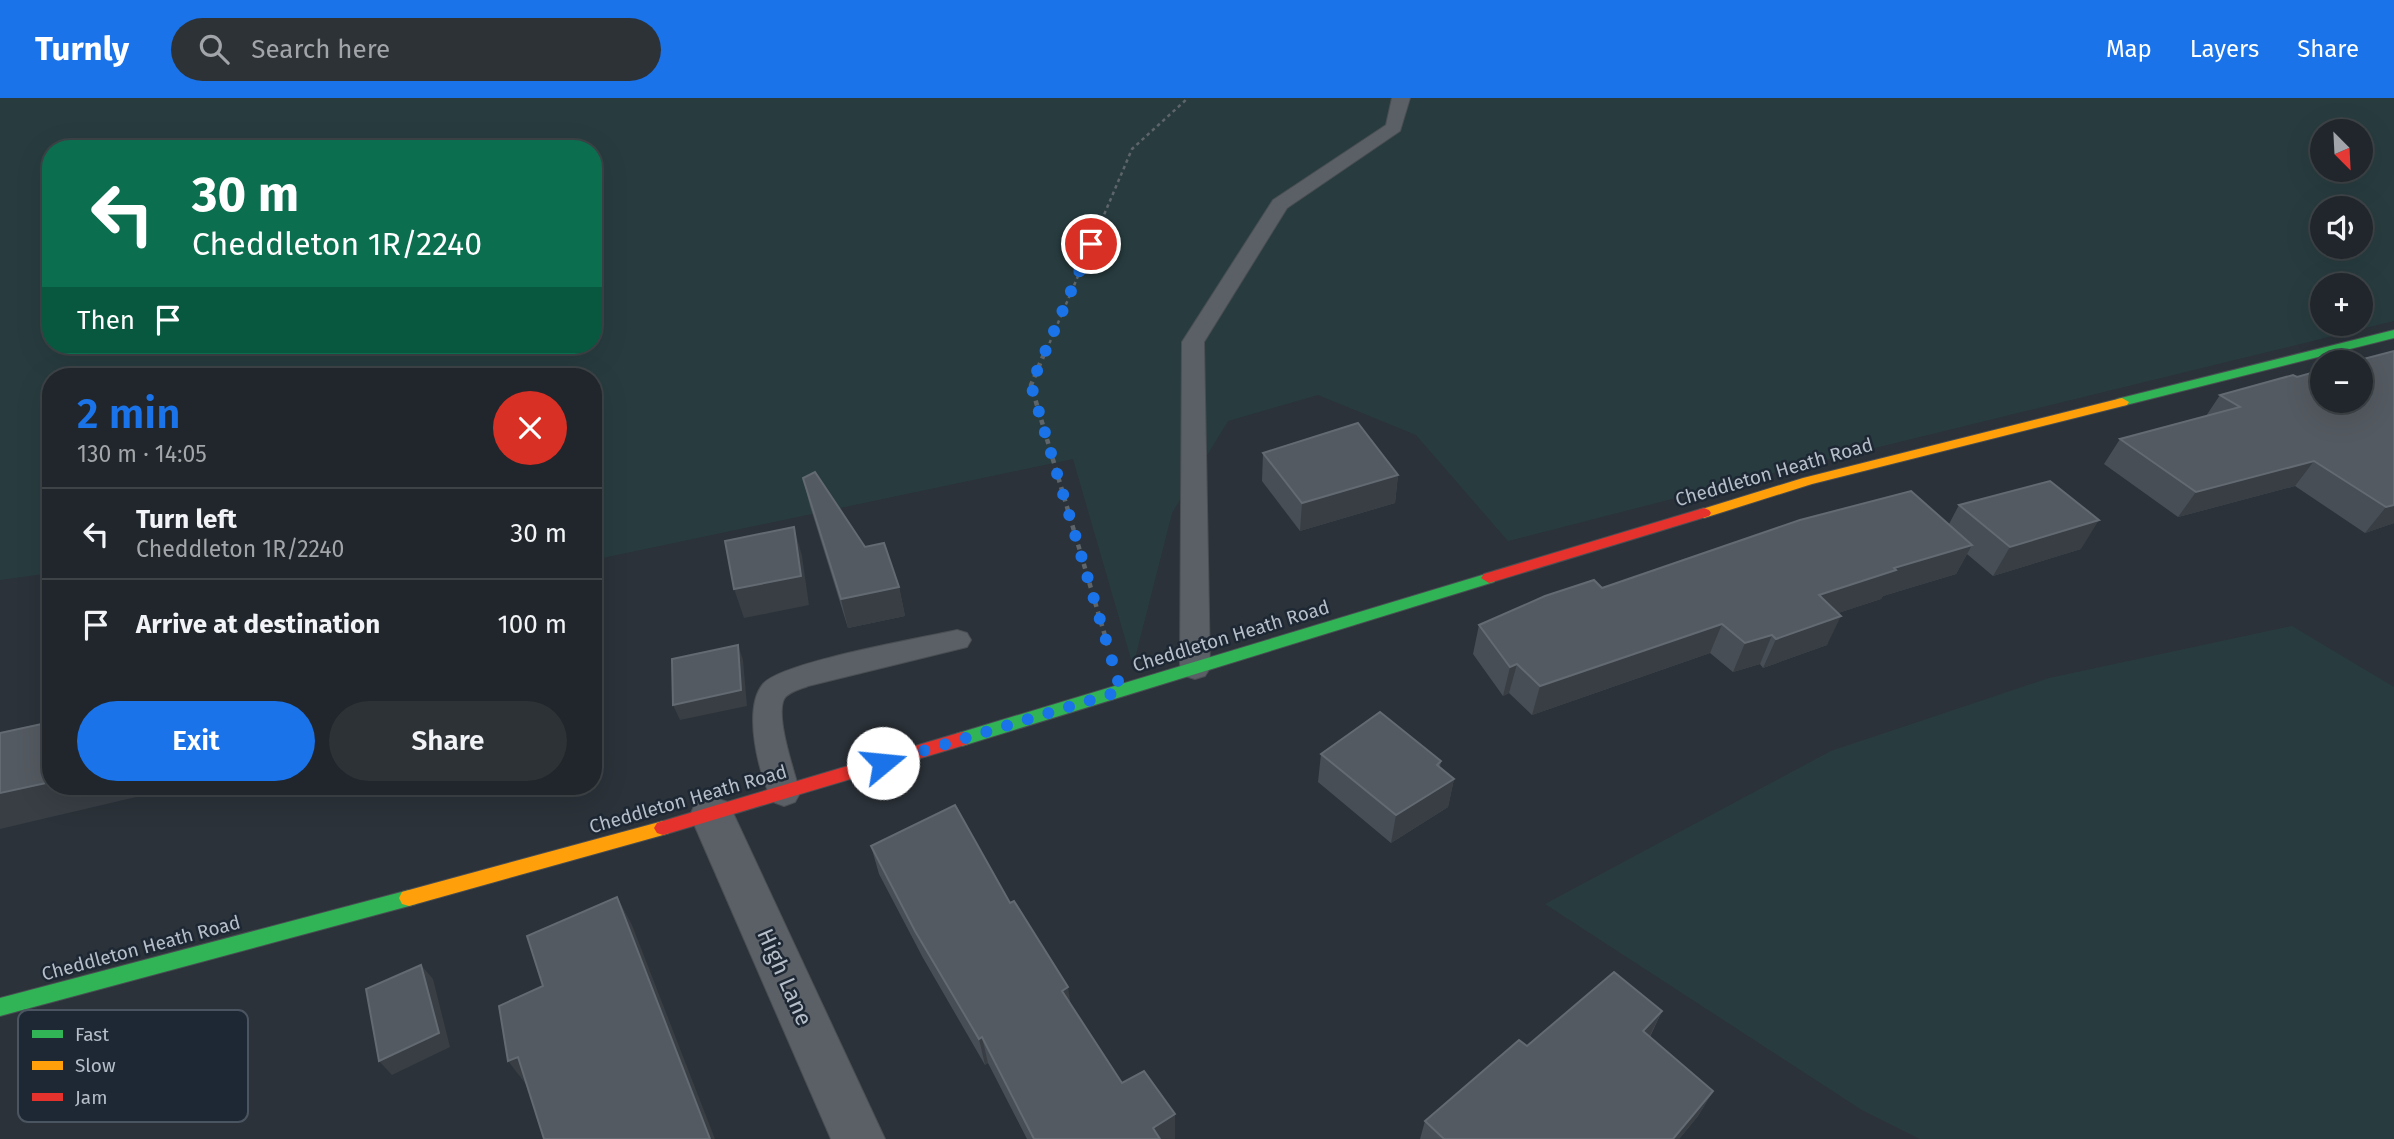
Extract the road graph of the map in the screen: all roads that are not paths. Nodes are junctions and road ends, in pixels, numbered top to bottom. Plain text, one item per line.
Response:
1 (1401, 98) edge
2 (2394, 334) edge
3 (957, 640) dead end
4 (1195, 668) junction
5 (784, 793) junction
6 (712, 815) junction
7 (0, 1007) edge
8 (858, 1139) edge

1 - 4 lane
2 - 4 street, Cheddleton Heath Road
3 - 5 lane
4 - 5 street, Cheddleton Heath Road
5 - 6 street, Cheddleton Heath Road
6 - 7 street, Cheddleton Heath Road
6 - 8 street, High Lane

